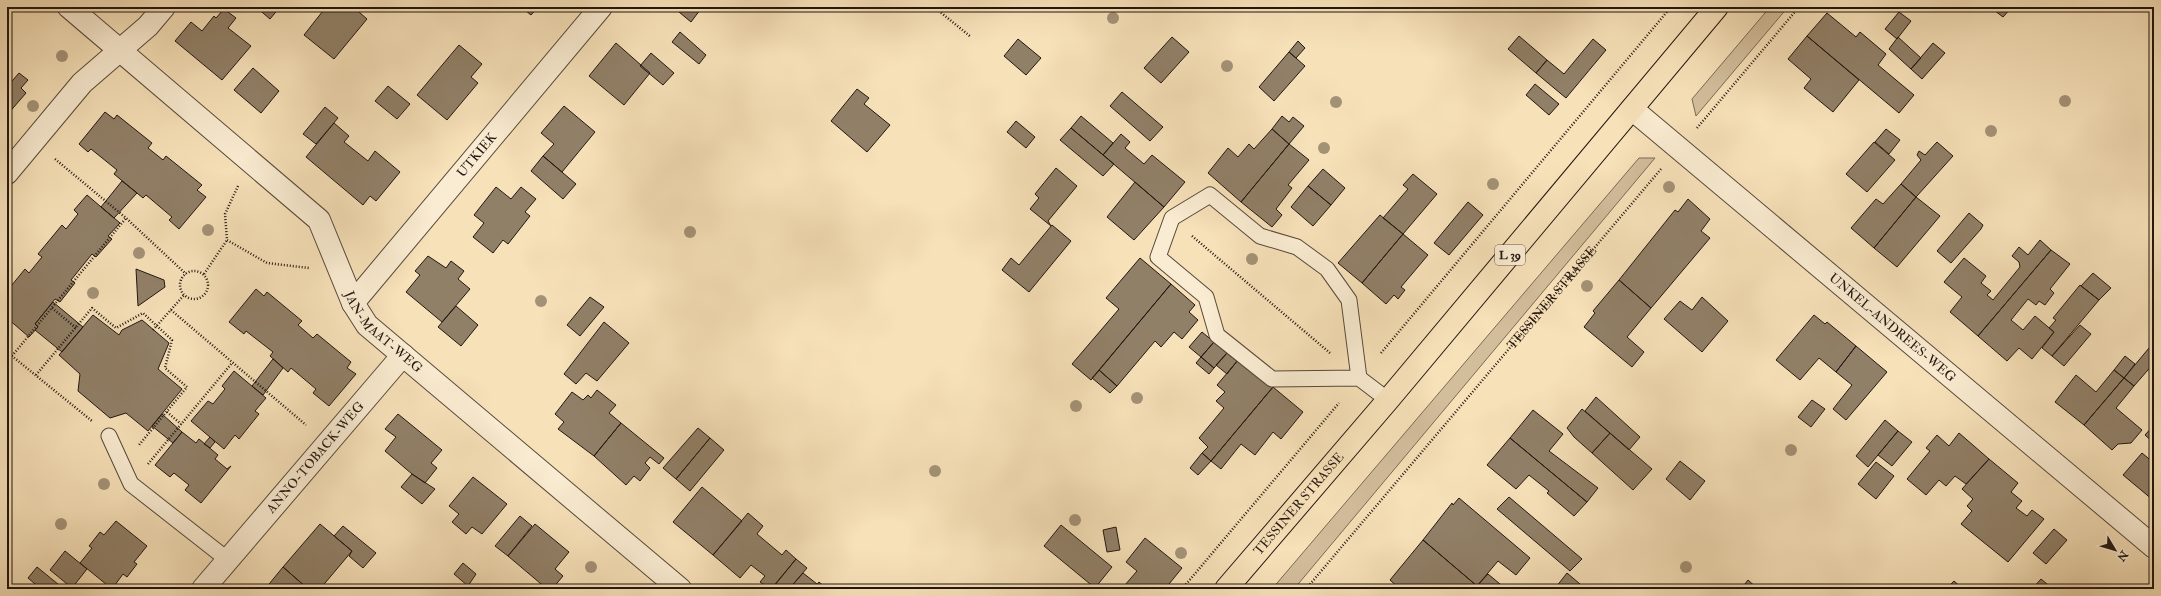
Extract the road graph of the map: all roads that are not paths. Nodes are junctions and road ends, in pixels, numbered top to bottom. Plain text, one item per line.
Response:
1 (69, 7) edge
2 (164, 7) edge
3 (601, 7) edge
4 (1717, 7) edge
5 (121, 50) junction
6 (1632, 109) junction
7 (7, 173) edge
8 (353, 303) junction
9 (403, 355) junction
10 (1359, 378) junction
11 (1388, 400) junction
12 (109, 436) road end
13 (2154, 547) edge
14 (228, 560) junction
15 (203, 589) edge
16 (680, 589) edge
17 (1226, 589) edge

1 - 5 street, JAN-MAAT-WEG
2 - 5 street
3 - 8 street, UTKIEK
4 - 6 main road, TESSINER STRASSE / L 39
5 - 7 street
5 - 8 street, JAN-MAAT-WEG
6 - 11 main road, TESSINER STRASSE / L 39
6 - 13 street, UNKEL-ANDREES-WEG
8 - 9 street, JAN-MAAT-WEG
9 - 14 street, ANNO-TOBACK-WEG
9 - 16 street, JAN-MAAT-WEG
10 - 10 lane
10 - 11 lane
11 - 17 main road, TESSINER STRASSE / L 39
12 - 14 lane
14 - 15 street, ANNO-TOBACK-WEG

